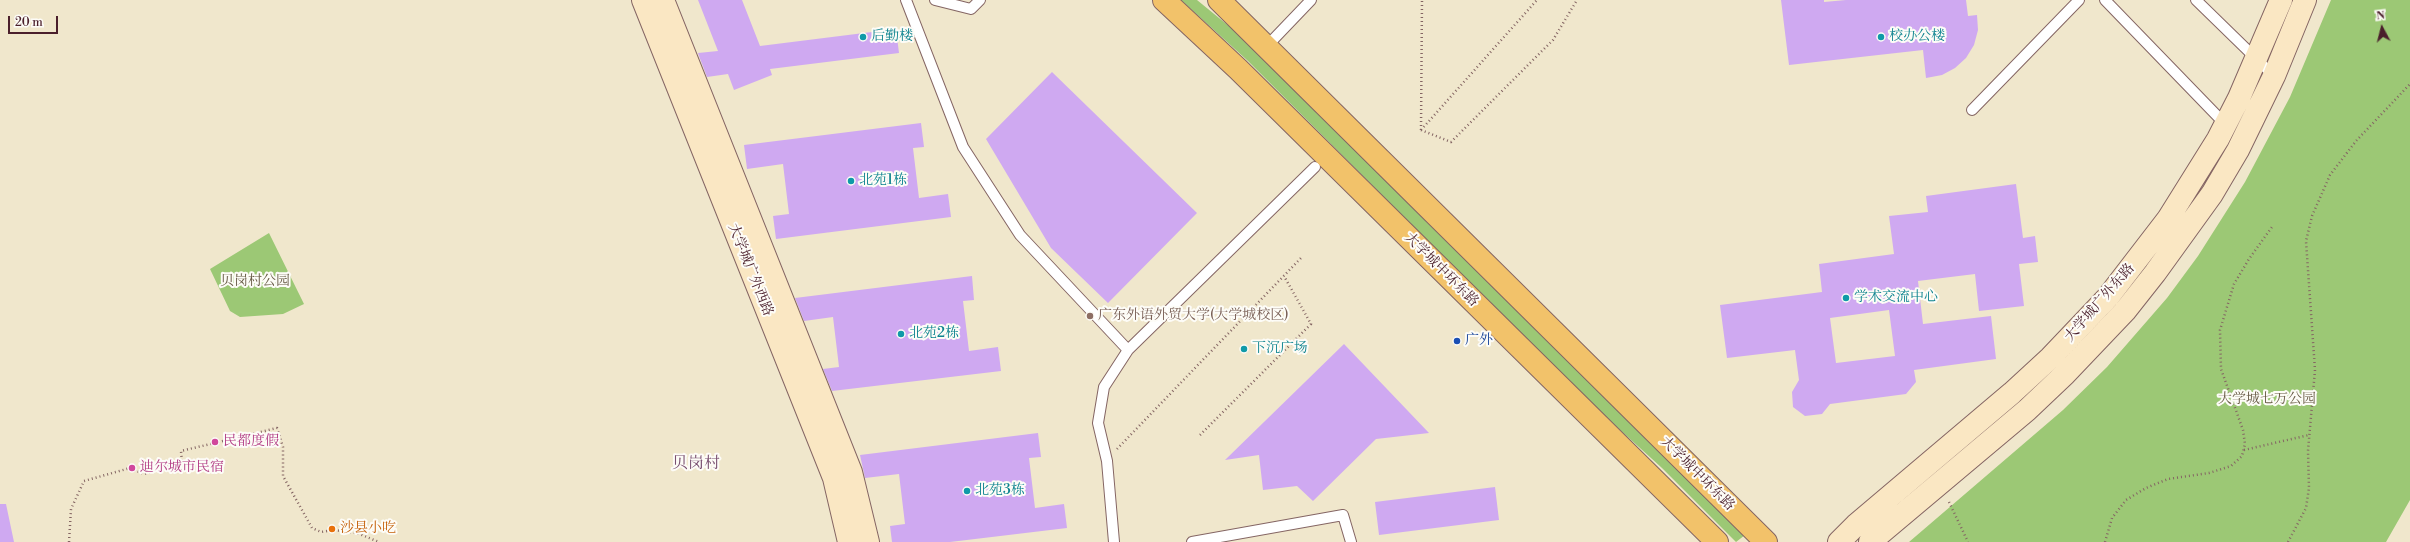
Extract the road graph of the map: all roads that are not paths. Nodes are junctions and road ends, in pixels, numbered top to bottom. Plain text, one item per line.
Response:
1 (642, 0) edge
2 (663, 0) edge
3 (906, 0) edge
4 (935, 0) edge
5 (980, 0) edge
6 (1164, 0) edge
7 (1219, 0) edge
8 (1311, 0) edge
9 (2079, 0) edge
10 (2105, 0) edge
11 (2196, 0) edge
12 (2281, 0) edge
13 (2305, 0) edge
14 (1267, 46) junction
15 (2256, 59) junction
16 (2274, 76) junction
17 (1972, 110) dead end
18 (2226, 124) junction
19 (2242, 141) junction
20 (1315, 167) dead end
21 (1128, 350) junction
22 (849, 542) edge
23 (868, 542) edge
24 (1114, 542) edge
25 (1192, 542) edge
26 (1351, 542) edge
27 (1717, 542) edge
28 (1766, 542) edge
29 (1839, 542) edge
30 (1870, 542) edge

1 - 22 street, 大学城广外西路
2 - 23 street, 大学城广外西路
3 - 21 lane
4 - 5 lane
6 - 27 main road, 大学城中环东路
7 - 14 main road, 大学城中环东路
8 - 14 lane
9 - 17 lane
10 - 18 lane
11 - 15 lane
12 - 15 street, 大学城广外东路
13 - 16 street, 大学城广外东路
14 - 28 main road, 大学城中环东路
15 - 16 lane
15 - 18 street, 大学城广外东路
16 - 19 street, 大学城广外东路
18 - 19 lane
18 - 29 street, 大学城广外东路
19 - 30 street, 大学城广外东路
20 - 21 lane
21 - 24 lane
25 - 26 lane

